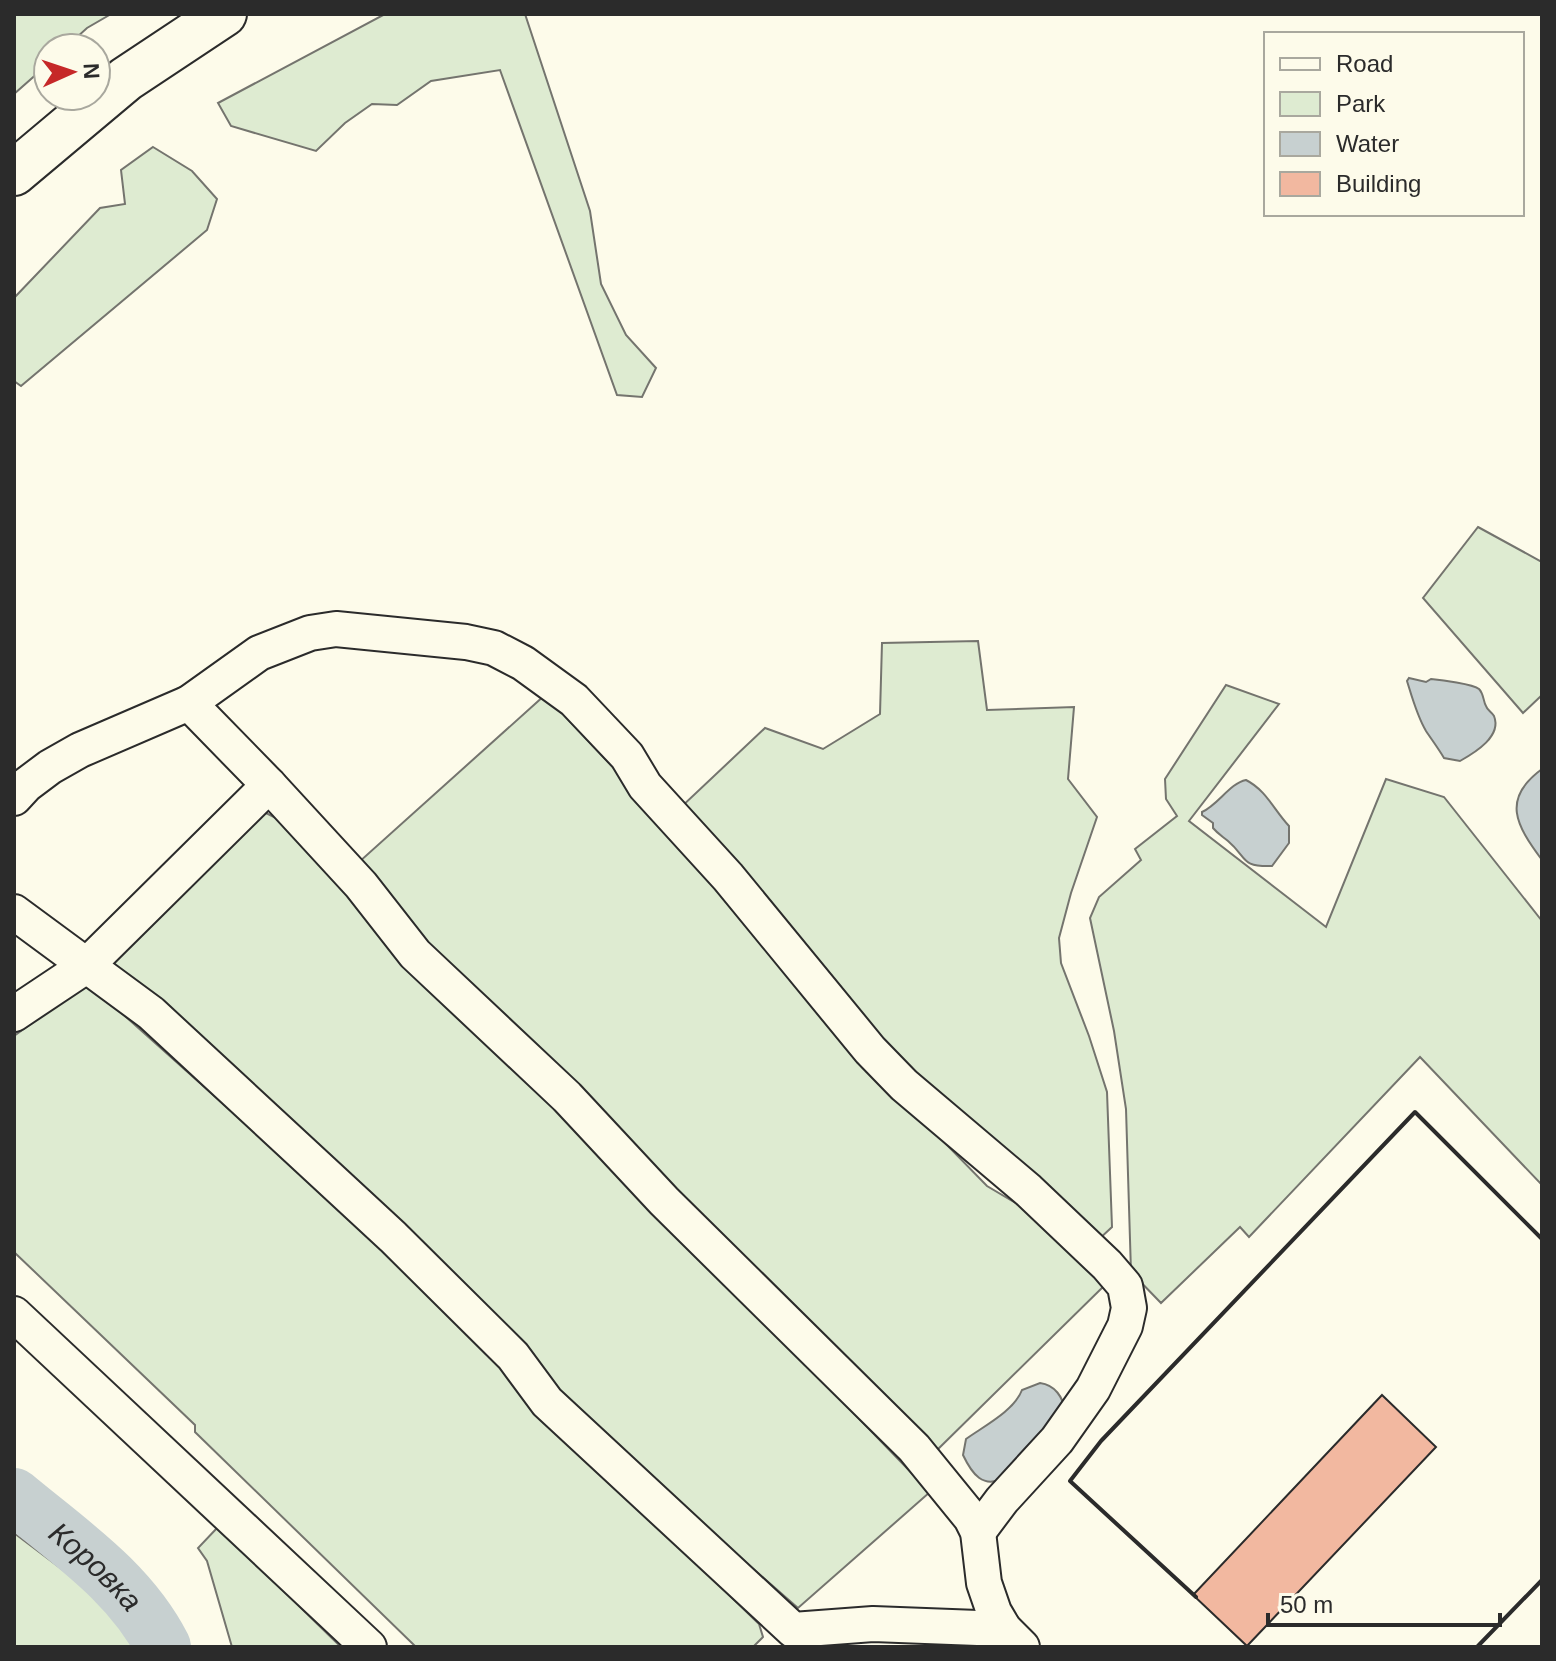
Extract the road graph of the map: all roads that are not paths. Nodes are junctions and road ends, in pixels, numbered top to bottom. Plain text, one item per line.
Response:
1 (224, 14) edge
2 (14, 173) edge
3 (189, 703) junction
4 (269, 785) junction
5 (14, 798) edge
6 (14, 912) edge
7 (86, 966) junction
8 (14, 1014) edge
9 (14, 1314) edge
10 (978, 1532) junction
11 (1013, 1638) edge
12 (369, 1647) edge

1 - 2 main road
3 - 4 street
3 - 5 street
3 - 10 street
4 - 7 street
4 - 10 street
6 - 7 street
7 - 8 street
7 - 11 street
9 - 12 street
10 - 11 street

